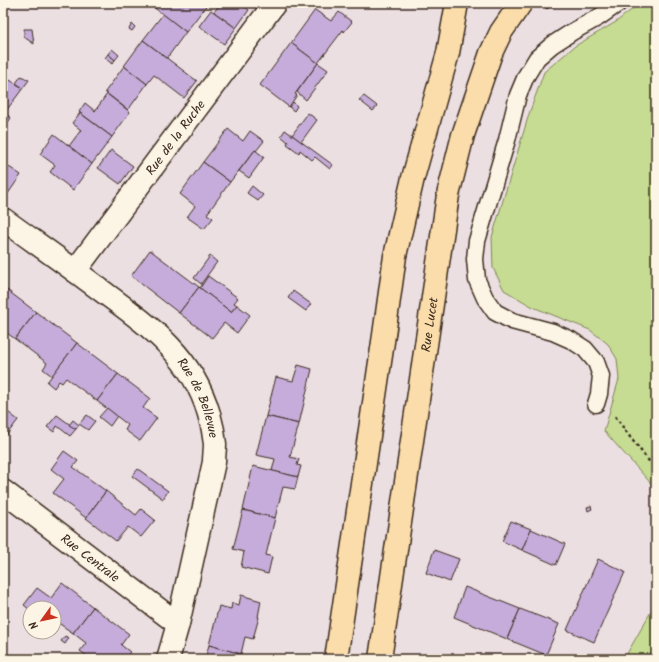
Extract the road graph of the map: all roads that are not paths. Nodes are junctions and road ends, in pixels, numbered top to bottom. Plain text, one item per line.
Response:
1 (275, 3) edge
2 (457, 3) edge
3 (521, 3) edge
4 (619, 3) edge
5 (3, 219) edge
6 (75, 271) junction
7 (596, 404) dead end
8 (3, 491) edge
9 (178, 624) junction
10 (168, 659) edge
11 (336, 659) edge
12 (380, 659) edge

1 - 6 street, Rue de la Ruche
2 - 11 main road
3 - 12 main road, Rue Lucet
4 - 7 lane
5 - 6 street, Rue de Bellevue
6 - 9 street, Rue de Bellevue
8 - 9 street, Rue Centrale
9 - 10 street, Rue de Bellevue

